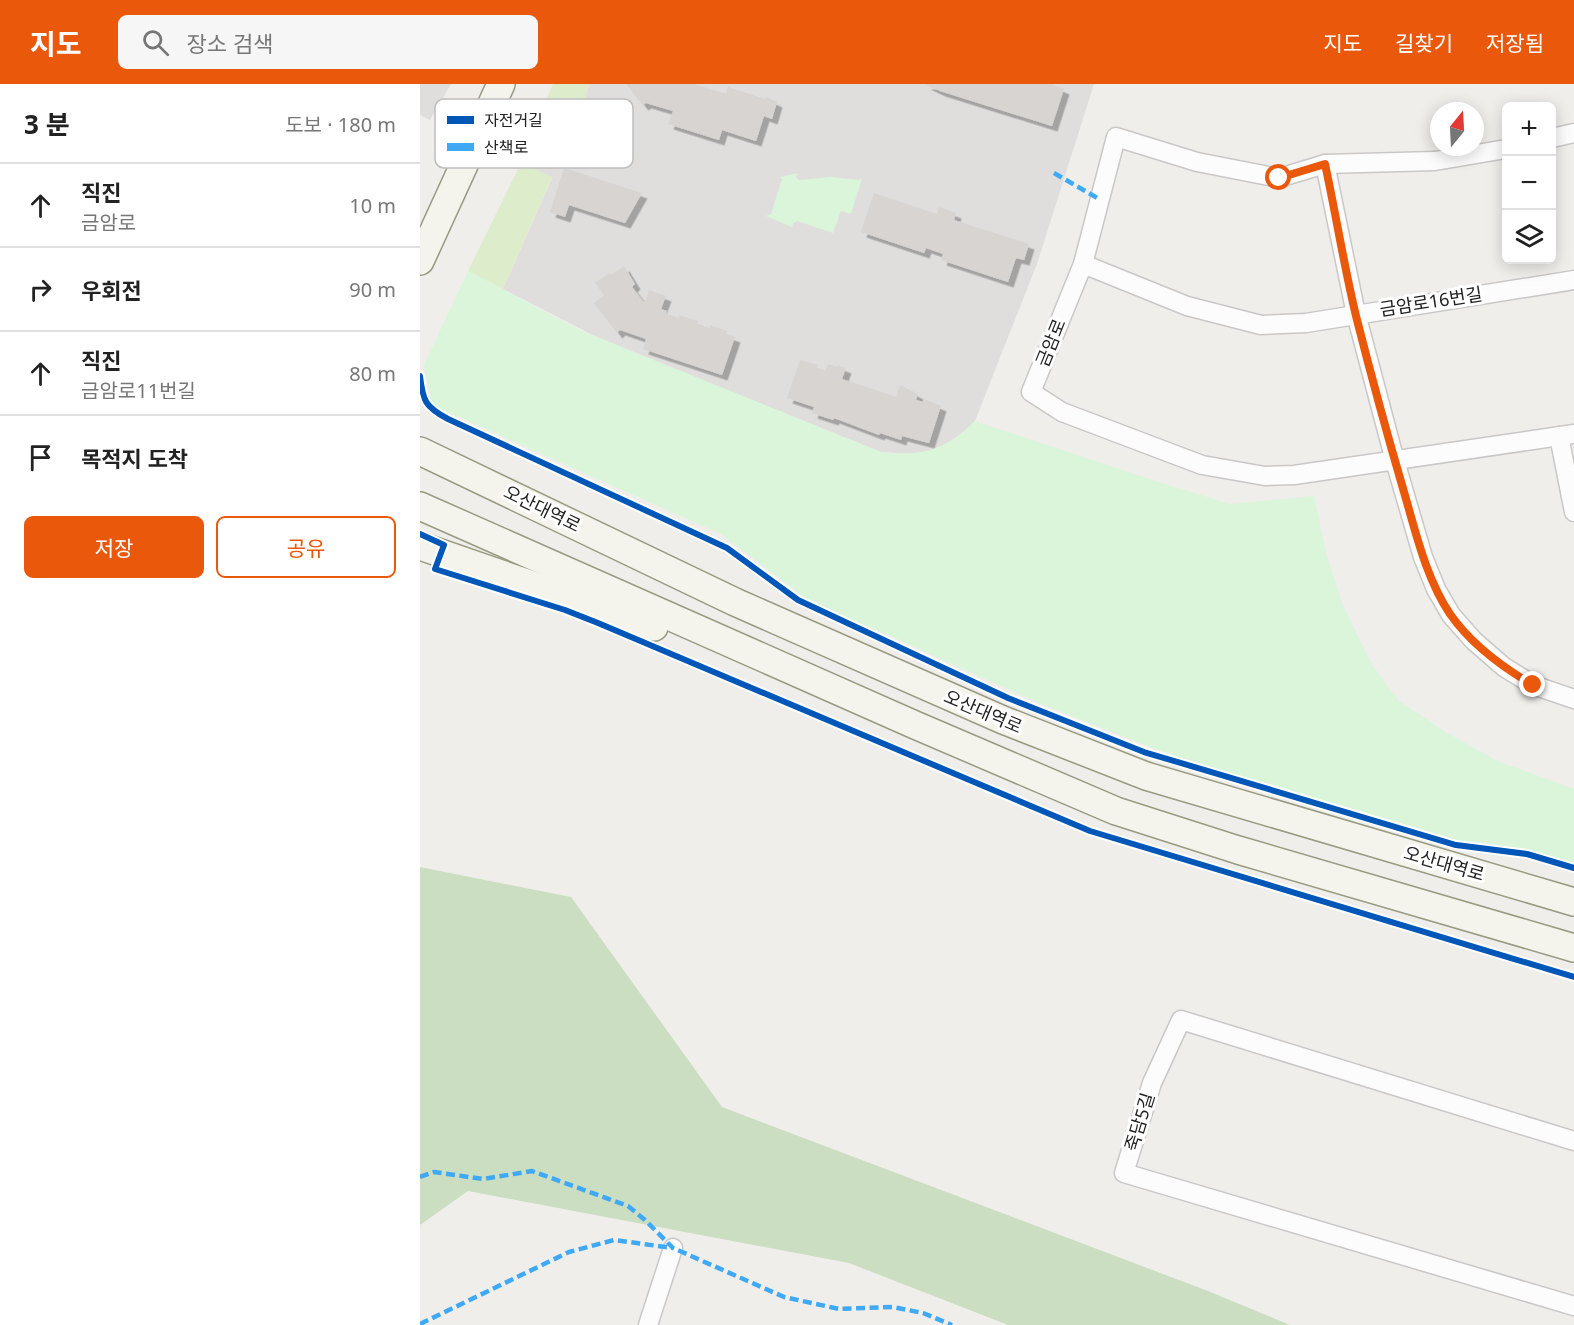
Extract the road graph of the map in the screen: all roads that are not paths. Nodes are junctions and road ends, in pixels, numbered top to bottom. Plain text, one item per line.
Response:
1 (501, 84) edge
2 (494, 99) edge
3 (1574, 133) edge
4 (1556, 137) edge
5 (1502, 150) edge
6 (1325, 164) junction
7 (463, 168) edge
8 (420, 261) edge
9 (1083, 264) junction
10 (1574, 280) edge
11 (1356, 315) junction
12 (1567, 435) edge
13 (420, 451) edge
14 (1395, 461) junction
15 (420, 506) edge
16 (1574, 512) edge
17 (420, 546) edge
18 (789, 669) junction
19 (1574, 699) edge
20 (1574, 902) edge
21 (1574, 948) edge
22 (1574, 1141) edge
23 (673, 1248) dead end
24 (1574, 1306) edge
25 (648, 1325) edge

1 - 2 main road
3 - 4 street
5 - 6 street, 금암로
6 - 9 street, 금암로
6 - 11 street
7 - 8 main road
9 - 11 street, 금암로16번길
9 - 14 street, 금암로
10 - 11 street, 금암로16번길
11 - 14 street
12 - 14 street, 금암로
12 - 16 street
13 - 20 main road, 오산대역로
14 - 19 street
15 - 18 main road
17 - 18 main road
18 - 21 main road
22 - 24 street, 죽담5길
23 - 25 street

